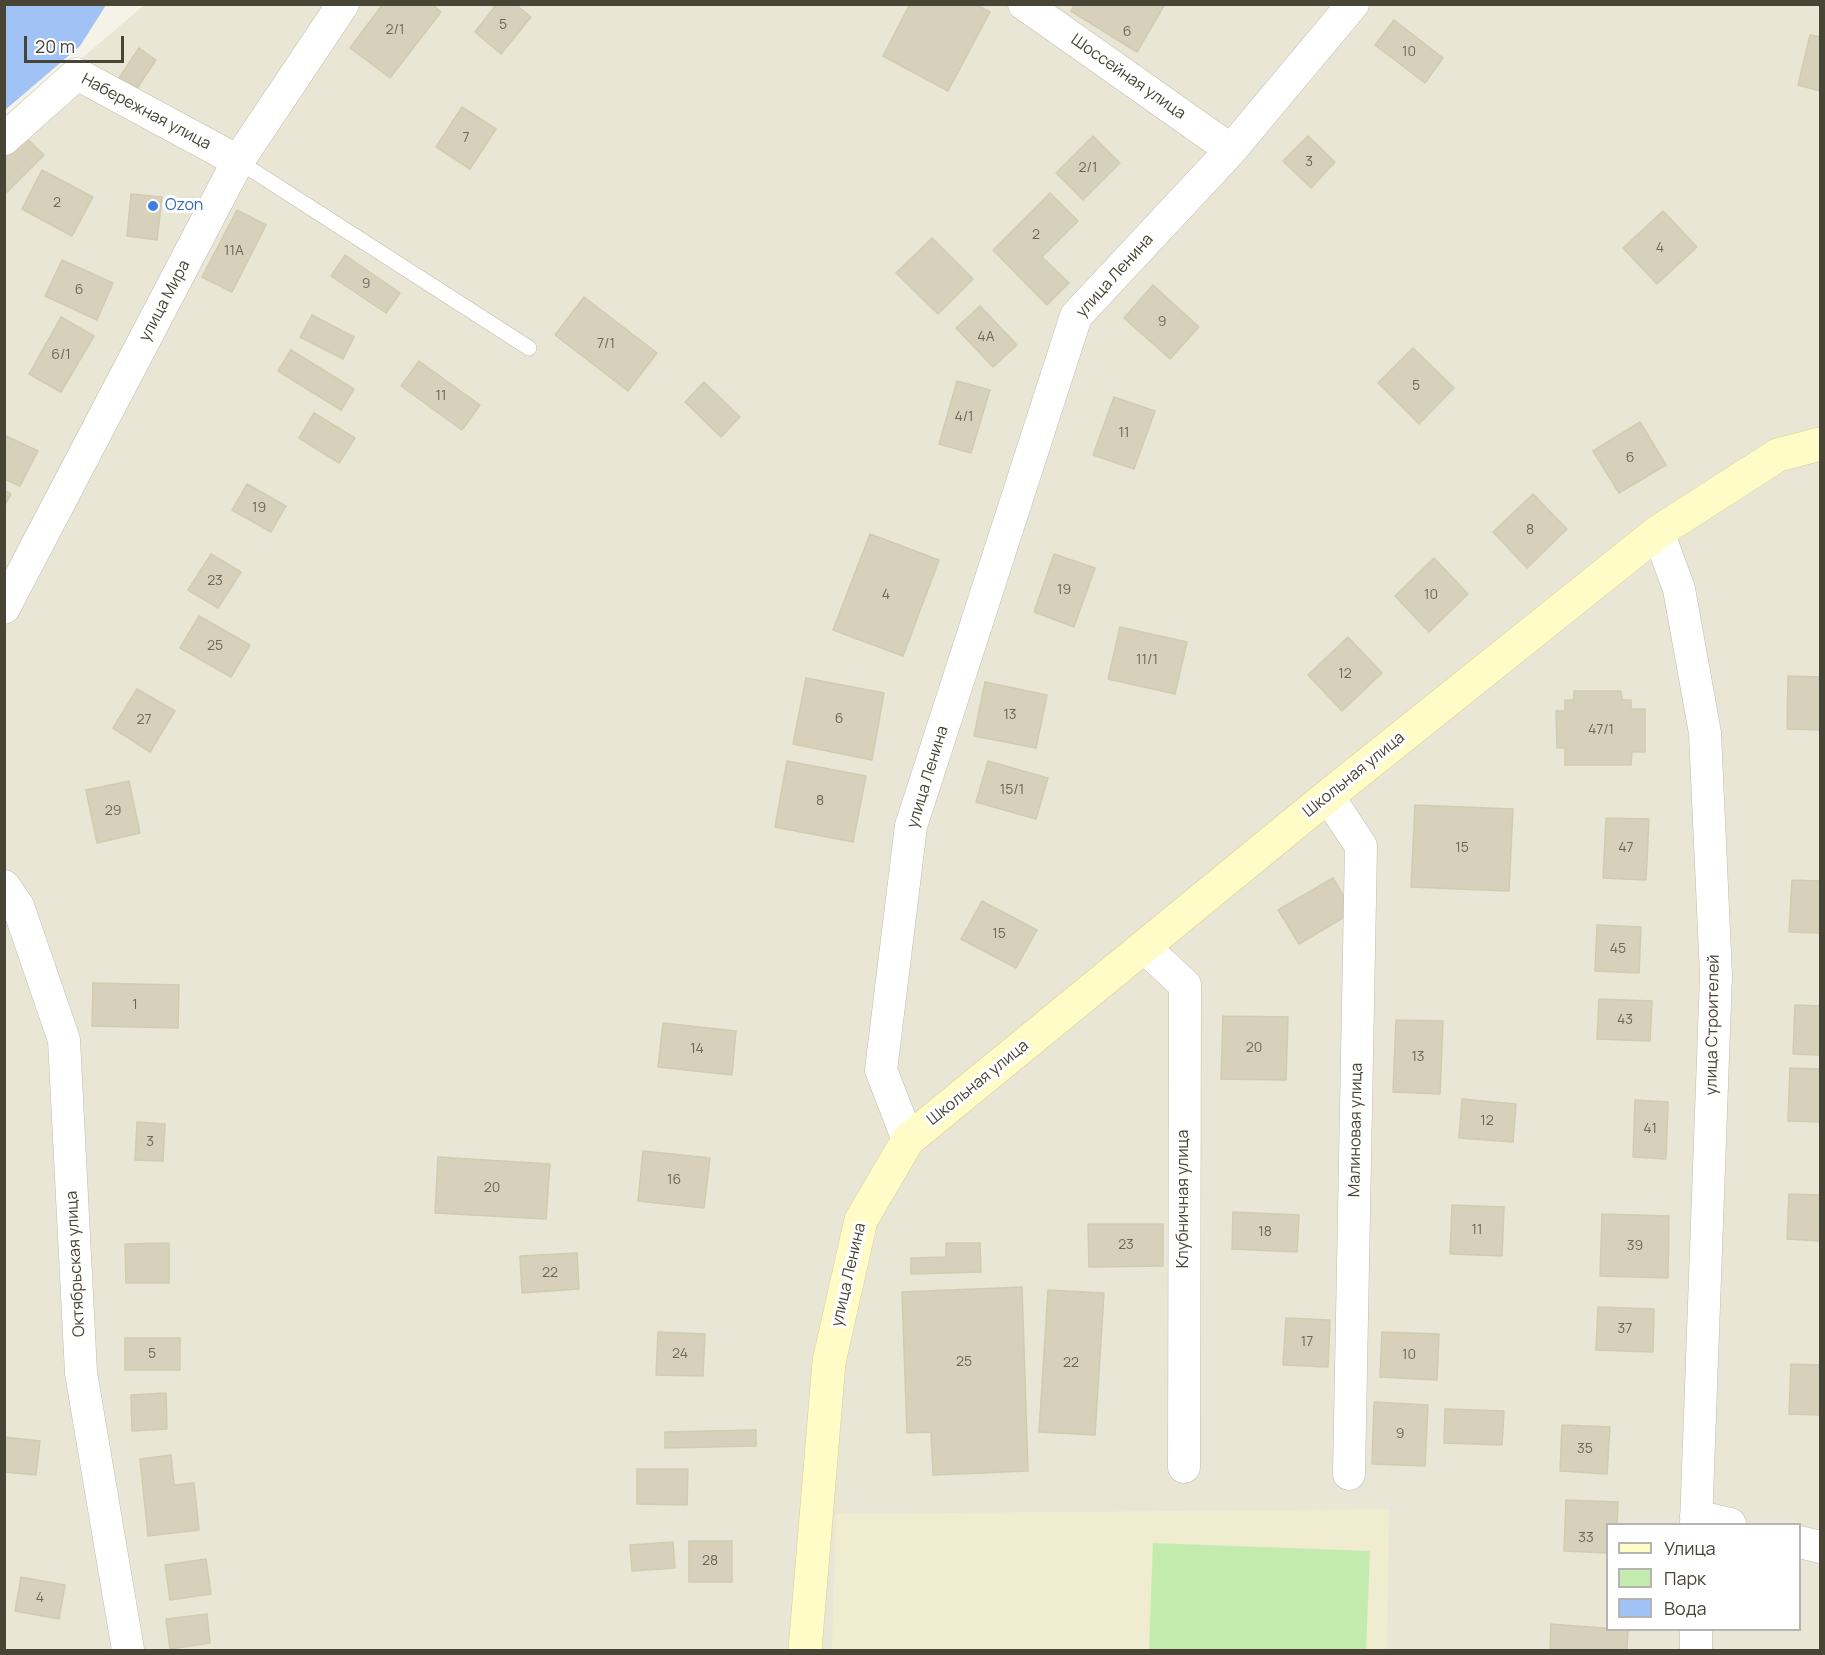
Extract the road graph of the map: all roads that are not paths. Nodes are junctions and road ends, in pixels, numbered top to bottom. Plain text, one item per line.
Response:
1 (343, 4) edge
2 (1024, 4) edge
3 (1353, 4) edge
4 (4, 139) edge
5 (1231, 150) junction
6 (238, 161) junction
7 (530, 348) dead end
8 (1821, 444) edge
9 (1658, 532) junction
10 (4, 608) edge
11 (1328, 796) junction
12 (4, 886) edge
13 (1144, 947) junction
14 (908, 1140) junction
15 (1184, 1467) dead end
16 (1349, 1474) dead end
17 (1696, 1520) edge
18 (1722, 1523) edge
19 (1801, 1542) edge
20 (1821, 1547) edge
21 (1696, 1631) edge
22 (128, 1650) edge
23 (805, 1650) edge
24 (1696, 1650) edge

1 - 6 street, улица Мира
2 - 5 street, Шоссейная улица
3 - 5 street, улица Ленина
4 - 6 street, Набережная улица
5 - 14 street, улица Ленина
6 - 7 lane
6 - 10 street, улица Мира
8 - 9 street, Школьная улица
9 - 11 street, Школьная улица
9 - 17 street, улица Строителей
11 - 13 street, Школьная улица
11 - 16 street, Малиновая улица
12 - 22 street, Октябрьская улица
13 - 14 street, Школьная улица
13 - 15 street, Клубничная улица
14 - 23 street, улица Ленина
17 - 18 street
19 - 20 street
21 - 24 street

